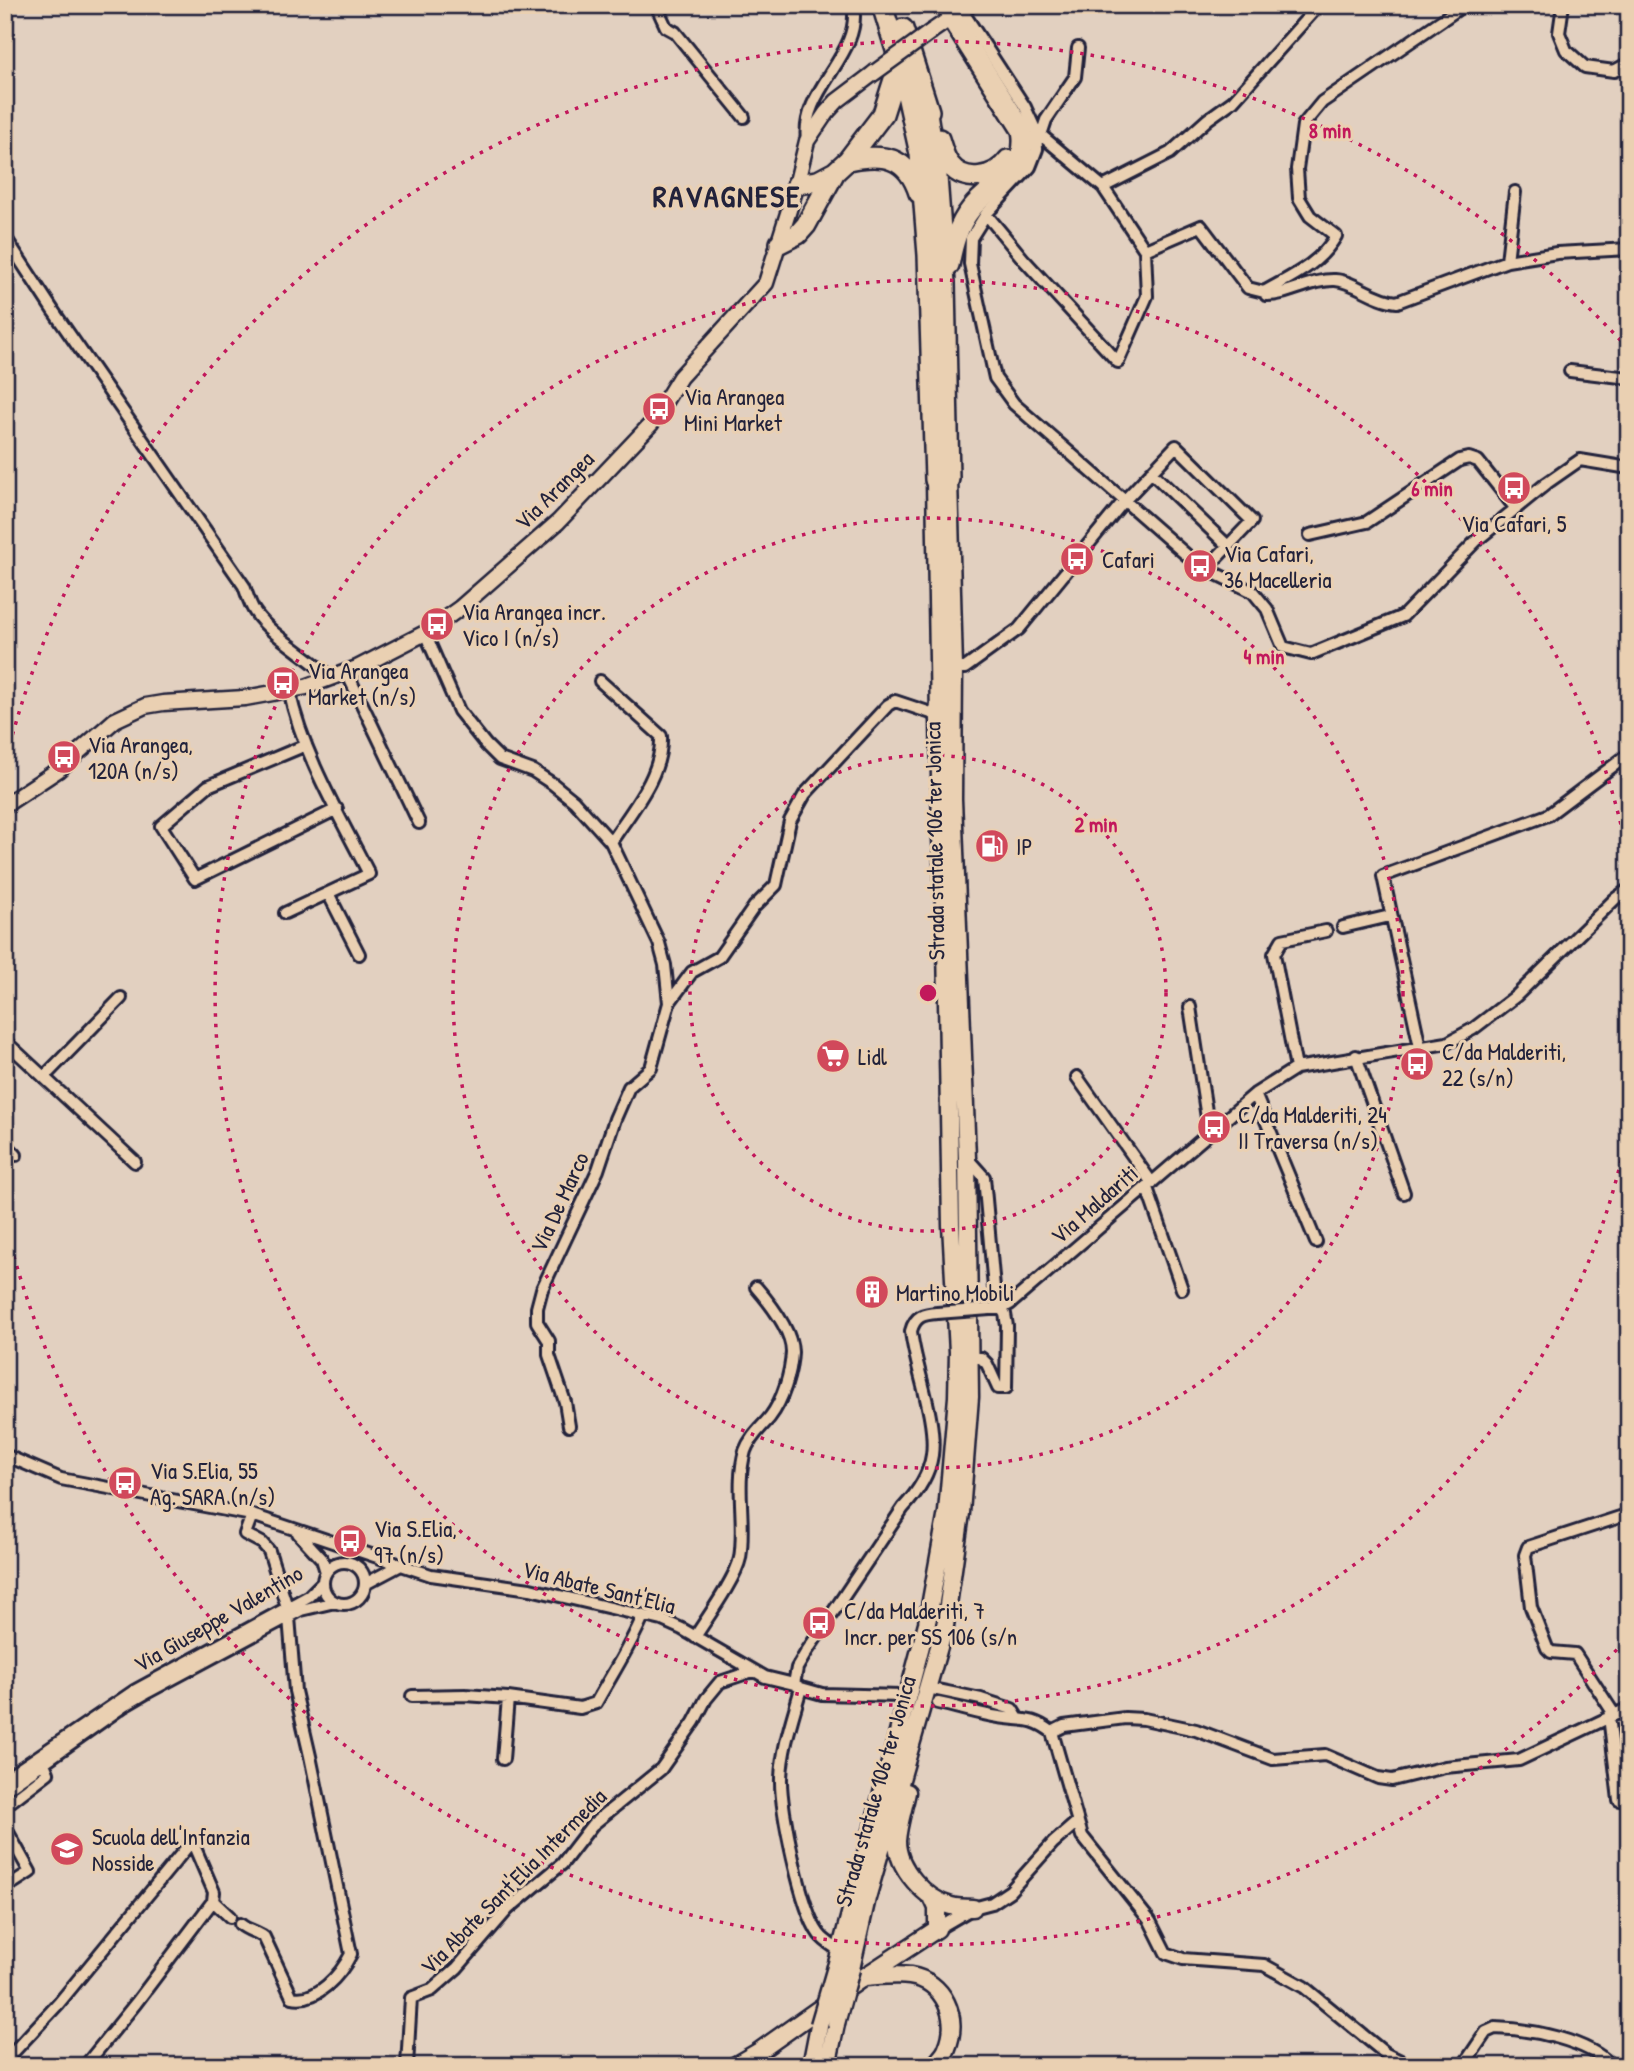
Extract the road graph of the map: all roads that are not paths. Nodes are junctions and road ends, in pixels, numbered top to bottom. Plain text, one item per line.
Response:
1 (656, 5) edge
2 (853, 5) edge
3 (882, 5) edge
4 (895, 5) edge
5 (1319, 5) edge
6 (1464, 5) edge
7 (1563, 5) edge
8 (959, 10) edge
9 (1078, 48) dead end
10 (900, 63) junction
11 (1629, 63) edge
12 (925, 100) junction
13 (1007, 106) junction
14 (744, 117) dead end
15 (1038, 133) junction
16 (807, 141) junction
17 (831, 177) junction
18 (797, 182) junction
19 (1102, 187) junction
20 (1515, 192) dead end
21 (986, 214) junction
22 (926, 215) junction
23 (5, 237) edge
24 (780, 243) junction
25 (1629, 249) edge
26 (1145, 250) junction
27 (1507, 261) junction
28 (944, 283) junction
29 (1264, 292) junction
30 (1570, 371) dead end
31 (1629, 378) edge
32 (1629, 468) edge
33 (1151, 472) junction
34 (942, 479) junction
35 (1123, 502) junction
36 (1516, 509) junction
37 (1310, 535) dead end
38 (1228, 546) junction
39 (1206, 569) junction
40 (425, 633) junction
41 (954, 668) junction
42 (347, 673) junction
43 (332, 679) junction
44 (600, 681) dead end
45 (289, 690) junction
46 (940, 716) junction
47 (306, 745) junction
48 (1629, 754) edge
49 (5, 805) edge
50 (337, 809) junction
51 (419, 823) dead end
52 (611, 842) junction
53 (1629, 889) edge
54 (328, 893) junction
55 (285, 914) dead end
56 (1391, 916) junction
57 (1343, 927) dead end
58 (1326, 931) dead end
59 (359, 954) dead end
60 (121, 998) dead end
61 (669, 1003) junction
62 (1190, 1007) dead end
63 (5, 1041) edge
64 (1420, 1047) junction
65 (1356, 1056) junction
66 (1296, 1068) junction
67 (44, 1077) junction
68 (1077, 1077) dead end
69 (1255, 1094) junction
70 (1209, 1131) junction
71 (5, 1144) edge
72 (16, 1155) dead end
73 (967, 1158) junction
74 (135, 1162) dead end
75 (1149, 1185) junction
76 (1404, 1192) dead end
77 (1316, 1242) dead end
78 (756, 1287) dead end
79 (1182, 1289) dead end
80 (995, 1309) junction
81 (971, 1358) junction
82 (569, 1426) dead end
83 (5, 1455) edge
84 (1629, 1514) edge
85 (251, 1515) junction
86 (296, 1531) junction
87 (322, 1559) junction
88 (336, 1564) junction
89 (399, 1566) junction
90 (361, 1571) junction
91 (325, 1577) junction
92 (365, 1584) junction
93 (335, 1602) junction
94 (288, 1612) junction
95 (643, 1616) junction
96 (695, 1637) junction
97 (753, 1671) junction
98 (797, 1686) junction
99 (929, 1688) junction
100 (136, 1695) junction
101 (412, 1696) dead end
102 (902, 1696) dead end
103 (508, 1698) junction
104 (938, 1703) dead end
105 (1629, 1708) edge
106 (1611, 1715) junction
107 (1017, 1717) junction
108 (1052, 1732) junction
109 (913, 1733) junction
110 (503, 1759) dead end
111 (46, 1768) junction
112 (5, 1779) edge
113 (5, 1790) edge
114 (1619, 1800) dead end
115 (5, 1806) edge
116 (1077, 1822) junction
117 (5, 1827) edge
118 (5, 1888) edge
119 (932, 1897) junction
120 (213, 1900) junction
121 (973, 1908) junction
122 (230, 1917) dead end
123 (240, 1924) dead end
124 (937, 1929) junction
125 (847, 1966) junction
126 (827, 2024) junction
127 (758, 2052) junction
128 (5, 2061) edge
129 (85, 2066) edge
130 (407, 2066) edge
131 (734, 2066) edge
132 (748, 2066) edge
133 (811, 2066) edge
134 (827, 2066) edge
135 (934, 2066) edge
136 (1412, 2066) edge
137 (1463, 2066) edge
138 (1612, 2066) edge

1 - 14 street
2 - 16 street
3 - 10 highway
4 - 12 highway
5 - 19 street
6 - 29 street
7 - 11 street
8 - 13 highway
8 - 15 street
8 - 16 street, Via Arangea, bridge
9 - 15 street
10 - 17 highway
10 - 22 highway
12 - 13 highway
12 - 28 highway
13 - 28 highway
15 - 19 street
15 - 21 street
16 - 18 street, Via Arangea
17 - 18 highway
17 - 18 highway
17 - 22 highway
17 - 24 highway
18 - 24 street, Via Arangea
19 - 26 street
20 - 27 street
21 - 26 street
21 - 35 street
22 - 34 highway
23 - 43 street
24 - 40 street, Via Arangea
25 - 27 street
26 - 29 street
27 - 29 street
28 - 34 highway
30 - 31 street
32 - 36 street
33 - 35 street
33 - 38 street
33 - 38 street
34 - 41 main road, Strada statale 106 ter Jonica
34 - 46 main road, Strada statale 106 ter Jonica
35 - 39 street
35 - 41 street
36 - 37 street
36 - 39 street
38 - 39 street
40 - 42 street, Via Arangea
40 - 52 street
41 - 73 main road, Strada statale 106 ter Jonica
42 - 43 street, Via Arangea
42 - 51 street
43 - 45 street, Via Arangea
44 - 52 street
45 - 47 street
45 - 49 street, Via Arangea
46 - 61 street
46 - 125 main road, Strada statale 106 ter Jonica
47 - 50 street
47 - 50 street
48 - 56 street
50 - 54 street
52 - 61 street
53 - 64 street, Via Maldariti
54 - 55 street
54 - 59 street
56 - 57 street
56 - 64 street
58 - 66 street
60 - 67 street
61 - 82 street, Via De Marco
62 - 70 street
63 - 67 street
64 - 65 street, Via Maldariti
65 - 66 street, Via Maldariti
65 - 76 street
66 - 69 street, Via Maldariti
67 - 74 street
68 - 75 street
69 - 70 street, Via Maldariti
69 - 77 street
70 - 75 street, Via Maldariti
71 - 72 street
73 - 80 street
73 - 81 main road, Strada statale 106 ter Jonica
75 - 79 street
75 - 80 street, Via Maldariti
78 - 96 street
80 - 81 street
80 - 98 street, bridge
81 - 99 main road, Strada statale 106 ter Jonica
83 - 85 street, Via Abate Sant'Elia
84 - 106 street
85 - 86 street, Via Abate Sant'Elia
85 - 94 street
86 - 87 street, Via Abate Sant'Elia
86 - 89 street, Via Abate Sant'Elia
87 - 88 street, Via Abate Sant'Elia
87 - 91 street, Via Abate Sant'Elia
88 - 90 street
88 - 91 street
89 - 90 street, Via Abate Sant'Elia
89 - 92 street
89 - 95 street, Via Abate Sant'Elia
90 - 92 street
91 - 93 street
91 - 94 street, Via Giuseppe Valentino
92 - 93 street
93 - 94 street, Via Giuseppe Valentino
94 - 100 street, Via Giuseppe Valentino
94 - 123 street
95 - 96 street, Via Abate Sant'Elia
95 - 103 street
96 - 97 street, Via Abate Sant'Elia
97 - 98 street, Via Abate Sant'Elia
97 - 130 street, Via Abate Sant'Elia Intermedia
98 - 102 street, Via Abate Sant'Elia
98 - 125 street
99 - 107 street
99 - 109 main road, Strada statale 106 ter Jonica
100 - 111 street, Via Giuseppe Valentino
100 - 112 street, Via Giuseppe Valentino
101 - 103 street
103 - 110 street
104 - 107 street
105 - 106 street
106 - 108 street
106 - 114 street
107 - 108 street
108 - 116 street
109 - 119 main road
109 - 125 main road, Strada statale 106 ter Jonica
111 - 113 street, Via Giuseppe Valentino
111 - 115 street
116 - 121 street
116 - 136 street
117 - 118 street
119 - 121 main road
119 - 124 main road
120 - 122 street
120 - 128 street
120 - 129 street
121 - 124 street
124 - 125 main road
125 - 126 main road, Strada statale 106 ter Jonica, bridge
125 - 127 main road
125 - 135 main road
126 - 133 main road, Strada statale 106 ter Jonica
126 - 134 main road, Strada statale 106 ter Jonica
127 - 131 main road
127 - 132 main road
137 - 138 street

